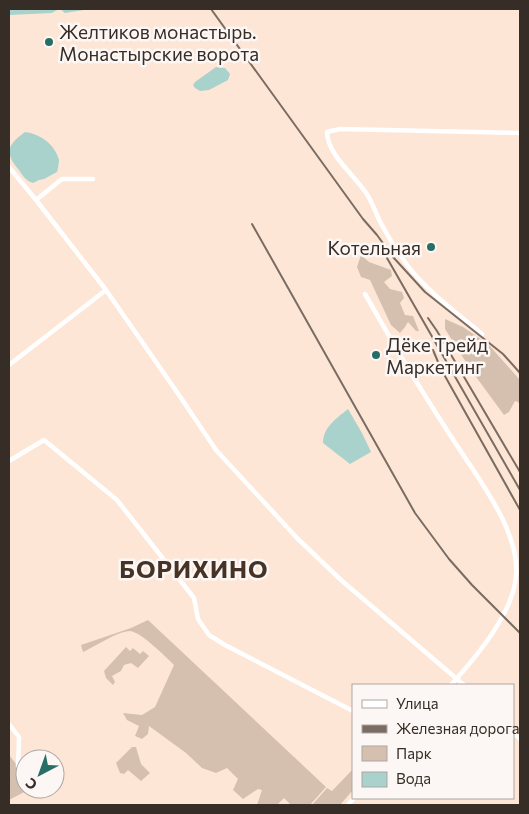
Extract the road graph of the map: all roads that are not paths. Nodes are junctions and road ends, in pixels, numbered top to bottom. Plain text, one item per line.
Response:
1 (520, 133) edge
2 (9, 167) edge
3 (93, 179) dead end
4 (36, 200) junction
5 (106, 290) junction
6 (365, 294) dead end
7 (482, 334) dead end
8 (9, 365) edge
9 (9, 462) edge
10 (457, 679) junction
11 (452, 684) edge
12 (463, 684) edge
13 (352, 710) edge
14 (9, 724) edge
15 (19, 749) edge

1 - 7 street
2 - 4 street
3 - 4 street
4 - 5 street
5 - 8 street
5 - 10 street
6 - 10 street
9 - 13 street
10 - 11 street
10 - 12 street
14 - 15 street

